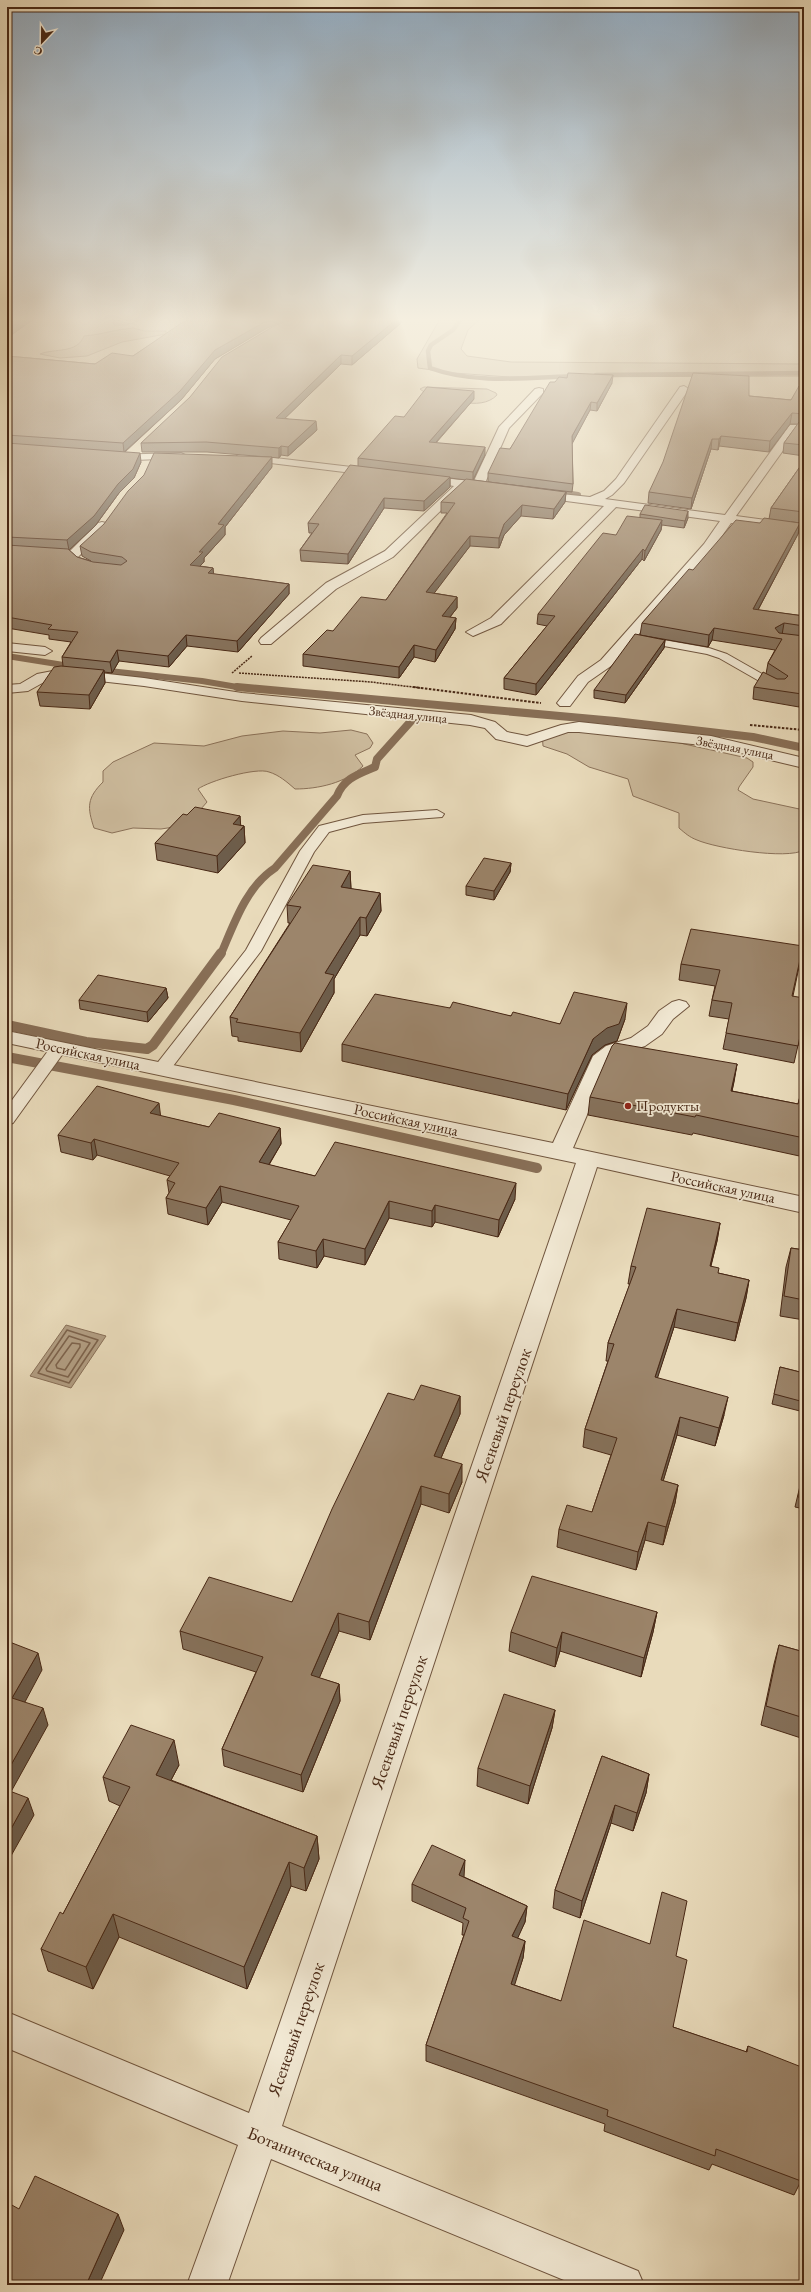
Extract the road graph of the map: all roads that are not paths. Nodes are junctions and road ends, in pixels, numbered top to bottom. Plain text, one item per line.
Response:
1 (505, 426) edge
2 (658, 426) edge
3 (804, 428) edge
4 (138, 448) dead end
5 (191, 456) edge
6 (98, 457) edge
7 (229, 457) edge
8 (128, 458) junction
9 (392, 475) edge
10 (407, 477) edge
11 (462, 484) junction
12 (478, 486) junction
13 (506, 489) edge
14 (521, 491) edge
15 (590, 501) junction
16 (612, 505) junction
17 (109, 517) edge
18 (728, 520) junction
19 (804, 530) edge
20 (73, 557) edge
21 (474, 632) dead end
22 (629, 637) junction
23 (266, 641) dead end
24 (7, 646) edge
25 (45, 651) dead end
26 (779, 687) edge
27 (7, 689) edge
28 (565, 703) dead end
29 (804, 763) edge
30 (437, 814) dead end
31 (679, 1006) dead end
32 (7, 1037) edge
33 (59, 1048) junction
34 (161, 1070) junction
35 (7, 1119) edge
36 (575, 1155) junction
37 (804, 1205) edge
38 (7, 2030) edge
39 (260, 2136) junction
40 (207, 2285) edge
41 (624, 2285) edge

1 - 12 street
2 - 15 street
3 - 18 street
4 - 8 street
5 - 8 street
6 - 8 street
7 - 9 street
10 - 11 street
11 - 12 street
11 - 23 street
12 - 13 street
14 - 15 street
15 - 16 street
16 - 18 street
16 - 21 street
17 - 20 street
18 - 19 street
18 - 22 street
22 - 26 lane
22 - 28 street
24 - 25 street
27 - 29 street, Звёздная улица
30 - 34 lane
31 - 36 street, Ясеневый переулок
32 - 33 street, Российская улица
33 - 34 street, Российская улица
33 - 35 lane
34 - 36 street, Российская улица
36 - 37 street, Российская улица
36 - 39 street, Ясеневый переулок
38 - 39 street, Ботаническая улица
39 - 40 street, Ясеневый переулок
39 - 41 street, Ботаническая улица

